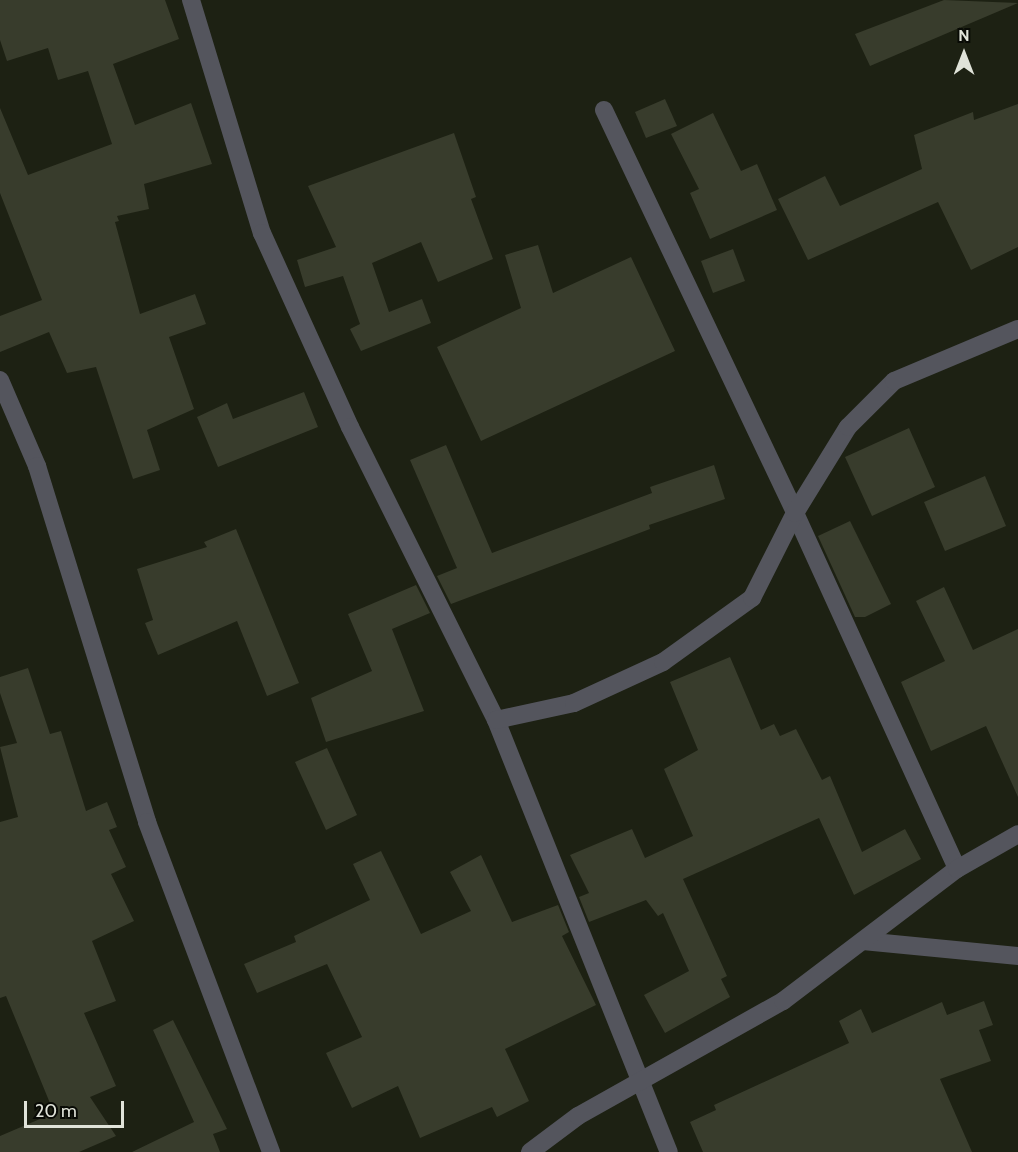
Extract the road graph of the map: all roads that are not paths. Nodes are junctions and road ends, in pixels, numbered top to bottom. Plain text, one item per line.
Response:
1 (191, 0) edge
2 (603, 110) dead end
3 (1018, 329) edge
4 (0, 380) edge
5 (795, 513) junction
6 (496, 720) junction
7 (1018, 834) edge
8 (957, 869) junction
9 (863, 940) junction
10 (1018, 956) edge
11 (640, 1082) junction
12 (271, 1152) edge
13 (530, 1152) edge
14 (669, 1152) edge

1 - 6 street
2 - 5 street
3 - 5 street
4 - 12 street
5 - 6 street
5 - 8 street
6 - 11 street
7 - 8 street
8 - 9 street
9 - 10 street
9 - 11 street
11 - 13 street
11 - 14 street

